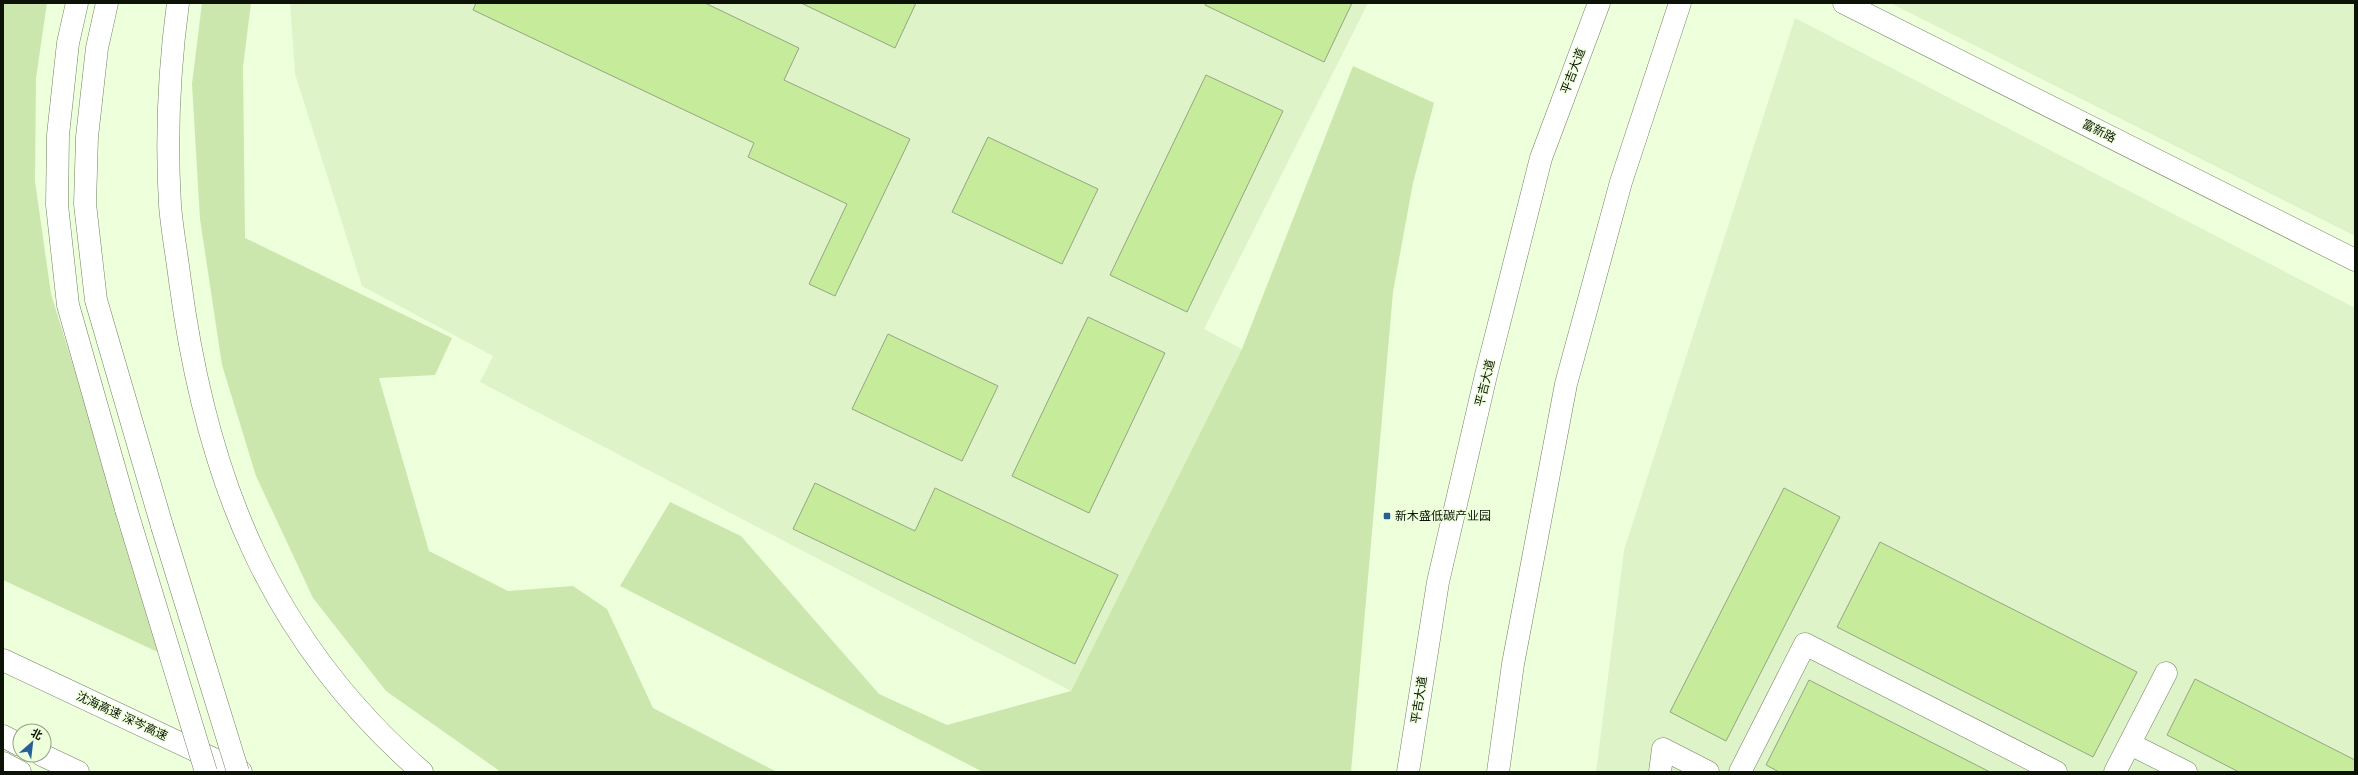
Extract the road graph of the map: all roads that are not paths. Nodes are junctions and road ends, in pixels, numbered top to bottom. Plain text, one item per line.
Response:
1 (77, 3) edge
2 (107, 3) edge
3 (178, 3) edge
4 (1599, 3) edge
5 (1680, 3) edge
6 (1844, 3) edge
7 (2355, 260) edge
8 (3, 660) edge
9 (2166, 673) dead end
10 (2130, 744) junction
11 (52, 760) edge
12 (3, 763) edge
13 (20, 772) edge
14 (78, 772) edge
15 (206, 772) edge
16 (238, 772) edge
17 (241, 772) edge
18 (422, 772) edge
19 (1408, 772) edge
20 (1498, 772) edge
21 (1660, 772) edge
22 (1708, 772) edge
23 (1740, 772) edge
24 (2056, 772) edge
25 (2116, 772) edge
26 (2186, 772) edge

1 - 15 main road, bridge
2 - 16 main road, bridge
3 - 18 main road
4 - 19 main road, 平吉大道
5 - 20 main road
6 - 7 main road, 富新路
8 - 17 main road, 沈海高速 深岑高速
9 - 10 main road
10 - 25 main road
10 - 26 main road
11 - 14 main road
12 - 13 main road
21 - 22 main road
23 - 24 main road

